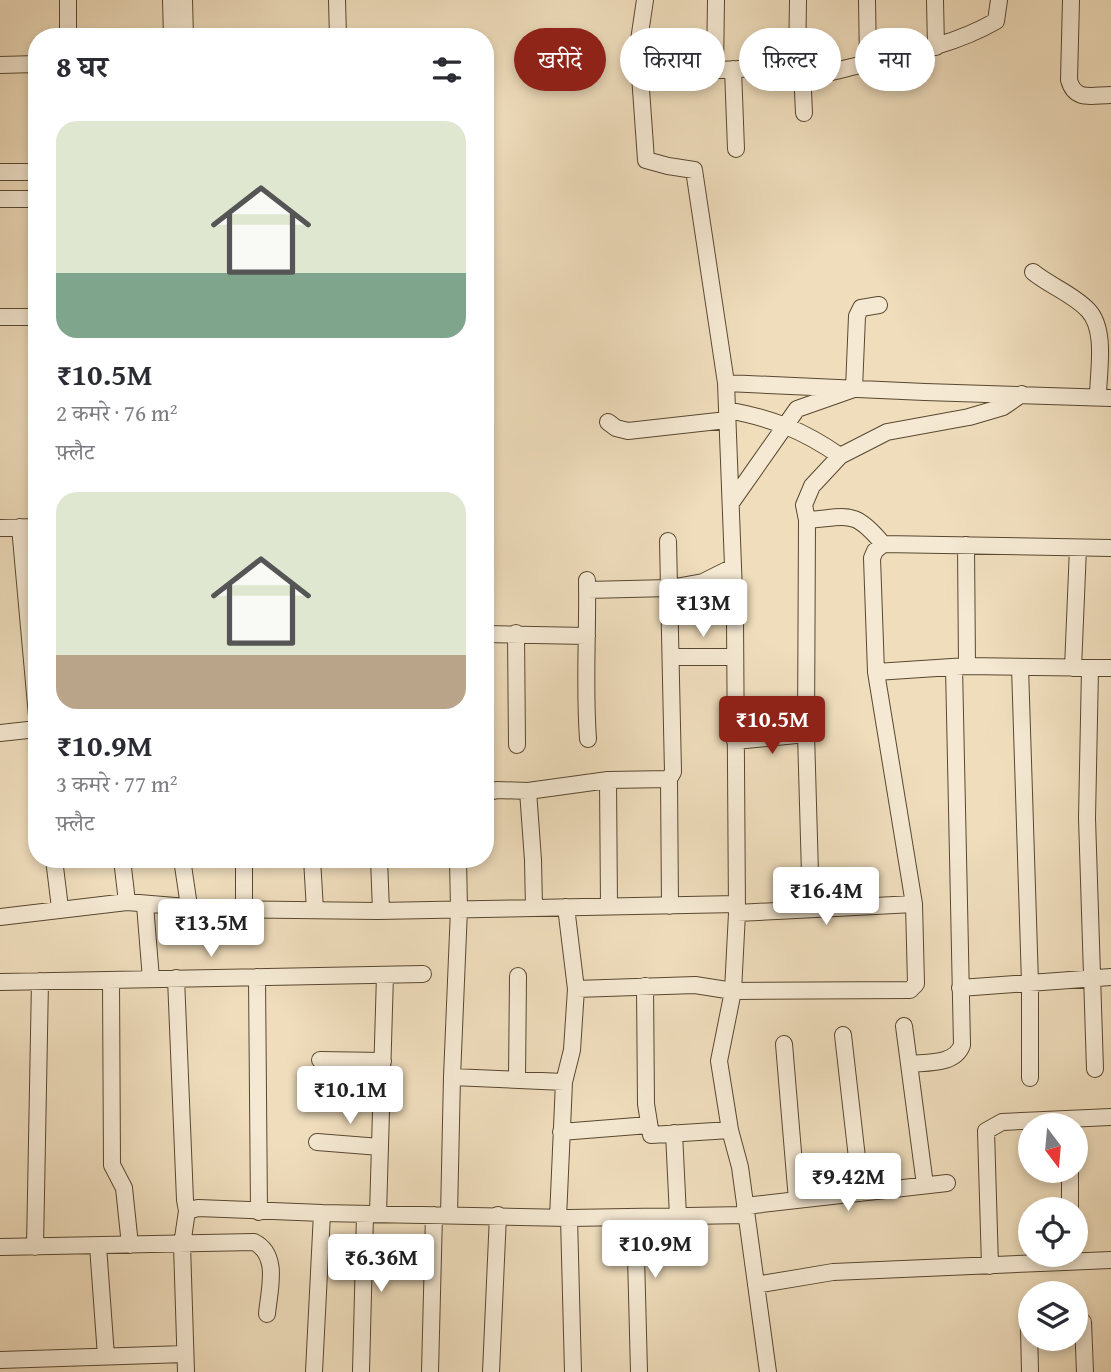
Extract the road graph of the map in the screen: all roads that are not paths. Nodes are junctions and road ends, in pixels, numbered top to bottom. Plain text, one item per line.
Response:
1 (68, 0) edge
2 (171, 0) edge
3 (184, 0) edge
4 (337, 0) edge
5 (645, 0) edge
6 (716, 0) edge
7 (798, 0) edge
8 (867, 0) edge
9 (935, 0) edge
10 (999, 0) edge
11 (1071, 0) edge
12 (68, 28) edge
13 (172, 28) edge
14 (185, 28) edge
15 (338, 28) edge
16 (641, 28) edge
17 (716, 28) edge
18 (799, 28) edge
19 (867, 28) edge
20 (936, 47) joint
21 (28, 64) edge
22 (0, 65) edge
23 (725, 69) edge
24 (733, 69) junction
25 (739, 69) edge
26 (641, 91) edge
27 (802, 91) edge
28 (1111, 95) edge
29 (804, 113) dead end
30 (736, 149) dead end
31 (0, 172) edge
32 (28, 172) edge
33 (0, 199) edge
34 (28, 199) edge
35 (1033, 272) dead end
36 (879, 305) dead end
37 (0, 317) edge
38 (28, 317) edge
39 (726, 383) junction
40 (854, 389) junction
41 (1022, 394) junction
42 (1105, 397) edge
43 (727, 415) junction
44 (608, 422) dead end
45 (785, 424) junction
46 (840, 456) junction
47 (731, 503) junction
48 (807, 520) junction
49 (0, 527) edge
50 (28, 527) edge
51 (668, 541) dead end
52 (883, 544) junction
53 (966, 545) junction
54 (1078, 548) junction
55 (1111, 548) edge
56 (733, 566) junction
57 (670, 588) junction
58 (494, 634) edge
59 (516, 634) junction
60 (587, 636) junction
61 (671, 657) junction
62 (735, 657) junction
63 (961, 667) junction
64 (1020, 667) junction
65 (1111, 668) edge
66 (1082, 669) junction
67 (876, 671) junction
68 (28, 730) edge
69 (0, 733) edge
70 (806, 734) junction
71 (588, 738) dead end
72 (735, 741) junction
73 (517, 745) dead end
74 (669, 779) junction
75 (608, 780) junction
76 (494, 791) edge
77 (528, 791) junction
78 (55, 868) edge
79 (123, 868) edge
80 (183, 868) edge
81 (244, 868) edge
82 (313, 868) edge
83 (379, 868) edge
84 (458, 868) edge
85 (127, 902) junction
86 (914, 904) junction
87 (145, 905) junction
88 (189, 906) junction
89 (609, 906) junction
90 (670, 906) junction
91 (566, 907) junction
92 (60, 908) junction
93 (534, 908) junction
94 (737, 908) junction
95 (459, 909) junction
96 (811, 909) junction
97 (244, 910) junction
98 (315, 910) junction
99 (381, 911) junction
100 (0, 917) edge
101 (423, 974) dead end
102 (385, 975) junction
103 (518, 976) dead end
104 (257, 977) junction
105 (1093, 977) junction
106 (1111, 977) edge
107 (176, 978) junction
108 (151, 979) junction
109 (110, 980) junction
110 (40, 981) junction
111 (0, 982) edge
112 (1030, 982) junction
113 (645, 986) junction
114 (960, 988) junction
115 (576, 989) junction
116 (733, 991) junction
117 (904, 1026) dead end
118 (843, 1035) dead end
119 (784, 1044) dead end
120 (320, 1060) dead end
121 (383, 1061) junction
122 (909, 1065) junction
123 (1095, 1069) dead end
124 (452, 1077) junction
125 (1030, 1078) dead end
126 (517, 1080) junction
127 (564, 1082) junction
128 (1111, 1117) edge
129 (1088, 1120) edge
130 (1018, 1122) edge
131 (649, 1125) junction
132 (730, 1130) junction
133 (561, 1132) junction
134 (674, 1133) junction
135 (317, 1143) dead end
136 (380, 1147) junction
137 (947, 1183) dead end
138 (925, 1185) junction
139 (861, 1193) junction
140 (797, 1200) junction
141 (746, 1210) junction
142 (187, 1211) junction
143 (260, 1212) junction
144 (322, 1213) junction
145 (371, 1214) junction
146 (441, 1215) junction
147 (498, 1216) junction
148 (678, 1216) junction
149 (635, 1217) junction
150 (564, 1218) junction
151 (130, 1245) junction
152 (182, 1245) junction
153 (98, 1246) junction
154 (0, 1247) edge
155 (35, 1247) junction
156 (1088, 1259) edge
157 (1111, 1260) edge
158 (1018, 1263) edge
159 (990, 1266) junction
160 (756, 1285) junction
161 (267, 1314) dead end
162 (1030, 1351) edge
163 (1085, 1351) edge
164 (185, 1354) junction
165 (106, 1356) junction
166 (0, 1360) edge
167 (186, 1372) edge
168 (314, 1372) edge
169 (361, 1372) edge
170 (430, 1372) edge
171 (491, 1372) edge
172 (573, 1372) edge
173 (639, 1372) edge
174 (768, 1372) edge
175 (1030, 1372) edge
176 (1086, 1372) edge

1 - 12 street
2 - 13 street
3 - 14 street
4 - 15 street
5 - 16 street
6 - 17 street
7 - 18 street
8 - 19 street
9 - 20 street
10 - 20 street
11 - 28 street
21 - 22 street
23 - 24 street
24 - 25 street
24 - 30 street
26 - 39 street
27 - 29 street
31 - 32 street
33 - 34 street
35 - 42 street
36 - 40 street
37 - 38 street
39 - 40 street
39 - 43 street
40 - 41 street
40 - 45 street
41 - 42 street
41 - 46 street
43 - 44 street
43 - 45 street
43 - 47 street
45 - 46 street
45 - 47 street
46 - 48 street
47 - 56 street
48 - 52 street
48 - 70 street
49 - 50 street
51 - 57 street
52 - 53 street
52 - 67 street
53 - 54 street
53 - 63 street
54 - 55 street
54 - 66 street
56 - 57 street
56 - 62 street
57 - 60 street
57 - 61 street
58 - 59 street
59 - 60 street
59 - 73 street
60 - 71 street
61 - 62 street
61 - 74 street
62 - 72 street
63 - 64 street
63 - 67 street
63 - 114 street
64 - 66 street
64 - 112 street
65 - 66 street
66 - 105 street
67 - 86 street
68 - 69 street
70 - 72 street
70 - 96 street
72 - 94 street
74 - 75 street
74 - 90 street
75 - 77 street
75 - 89 street
76 - 77 street
77 - 93 street
78 - 92 street
79 - 85 street
80 - 88 street
81 - 97 street
82 - 98 street
83 - 99 street
84 - 95 street
85 - 87 street
85 - 92 street
86 - 96 street
86 - 116 street
87 - 88 street
87 - 108 street
88 - 97 street
89 - 90 street
89 - 91 street
90 - 94 street
91 - 93 street
91 - 115 street
92 - 100 street
93 - 95 street
94 - 96 street
94 - 116 street
95 - 99 street
95 - 124 street
97 - 98 street
98 - 99 street
101 - 102 street
102 - 104 street
102 - 121 street
103 - 126 street
104 - 107 street
104 - 143 street
105 - 106 street
105 - 112 street
105 - 123 street
107 - 108 street
107 - 142 street
108 - 109 street
109 - 110 street
109 - 151 street
110 - 111 street
110 - 155 street
112 - 114 street
112 - 125 street
113 - 115 street
113 - 116 street
113 - 131 street
114 - 122 street
115 - 127 street
116 - 132 street
117 - 122 street
118 - 139 street
119 - 140 street
120 - 121 street
121 - 136 street
122 - 138 street
124 - 126 street
124 - 146 street
126 - 127 street
127 - 133 street
128 - 129 street
130 - 159 street
131 - 133 street
131 - 134 street
132 - 134 street
132 - 141 street
133 - 150 street
134 - 148 street
135 - 136 street
136 - 145 street
137 - 138 street
138 - 139 street
139 - 140 street
140 - 141 street
141 - 148 street
141 - 160 street
142 - 143 street
142 - 152 street
143 - 144 street
144 - 145 street
144 - 168 street
145 - 146 street
145 - 169 street
146 - 147 street
146 - 170 street
147 - 150 street
147 - 171 street
148 - 149 street
149 - 150 street
149 - 173 street
150 - 172 street
151 - 152 street
151 - 153 street
152 - 161 street
152 - 164 street
153 - 155 street
153 - 165 street
154 - 155 street
156 - 157 street
158 - 159 street
159 - 160 street
160 - 174 street
162 - 175 street
163 - 176 street
164 - 165 street
164 - 167 street
165 - 166 street

